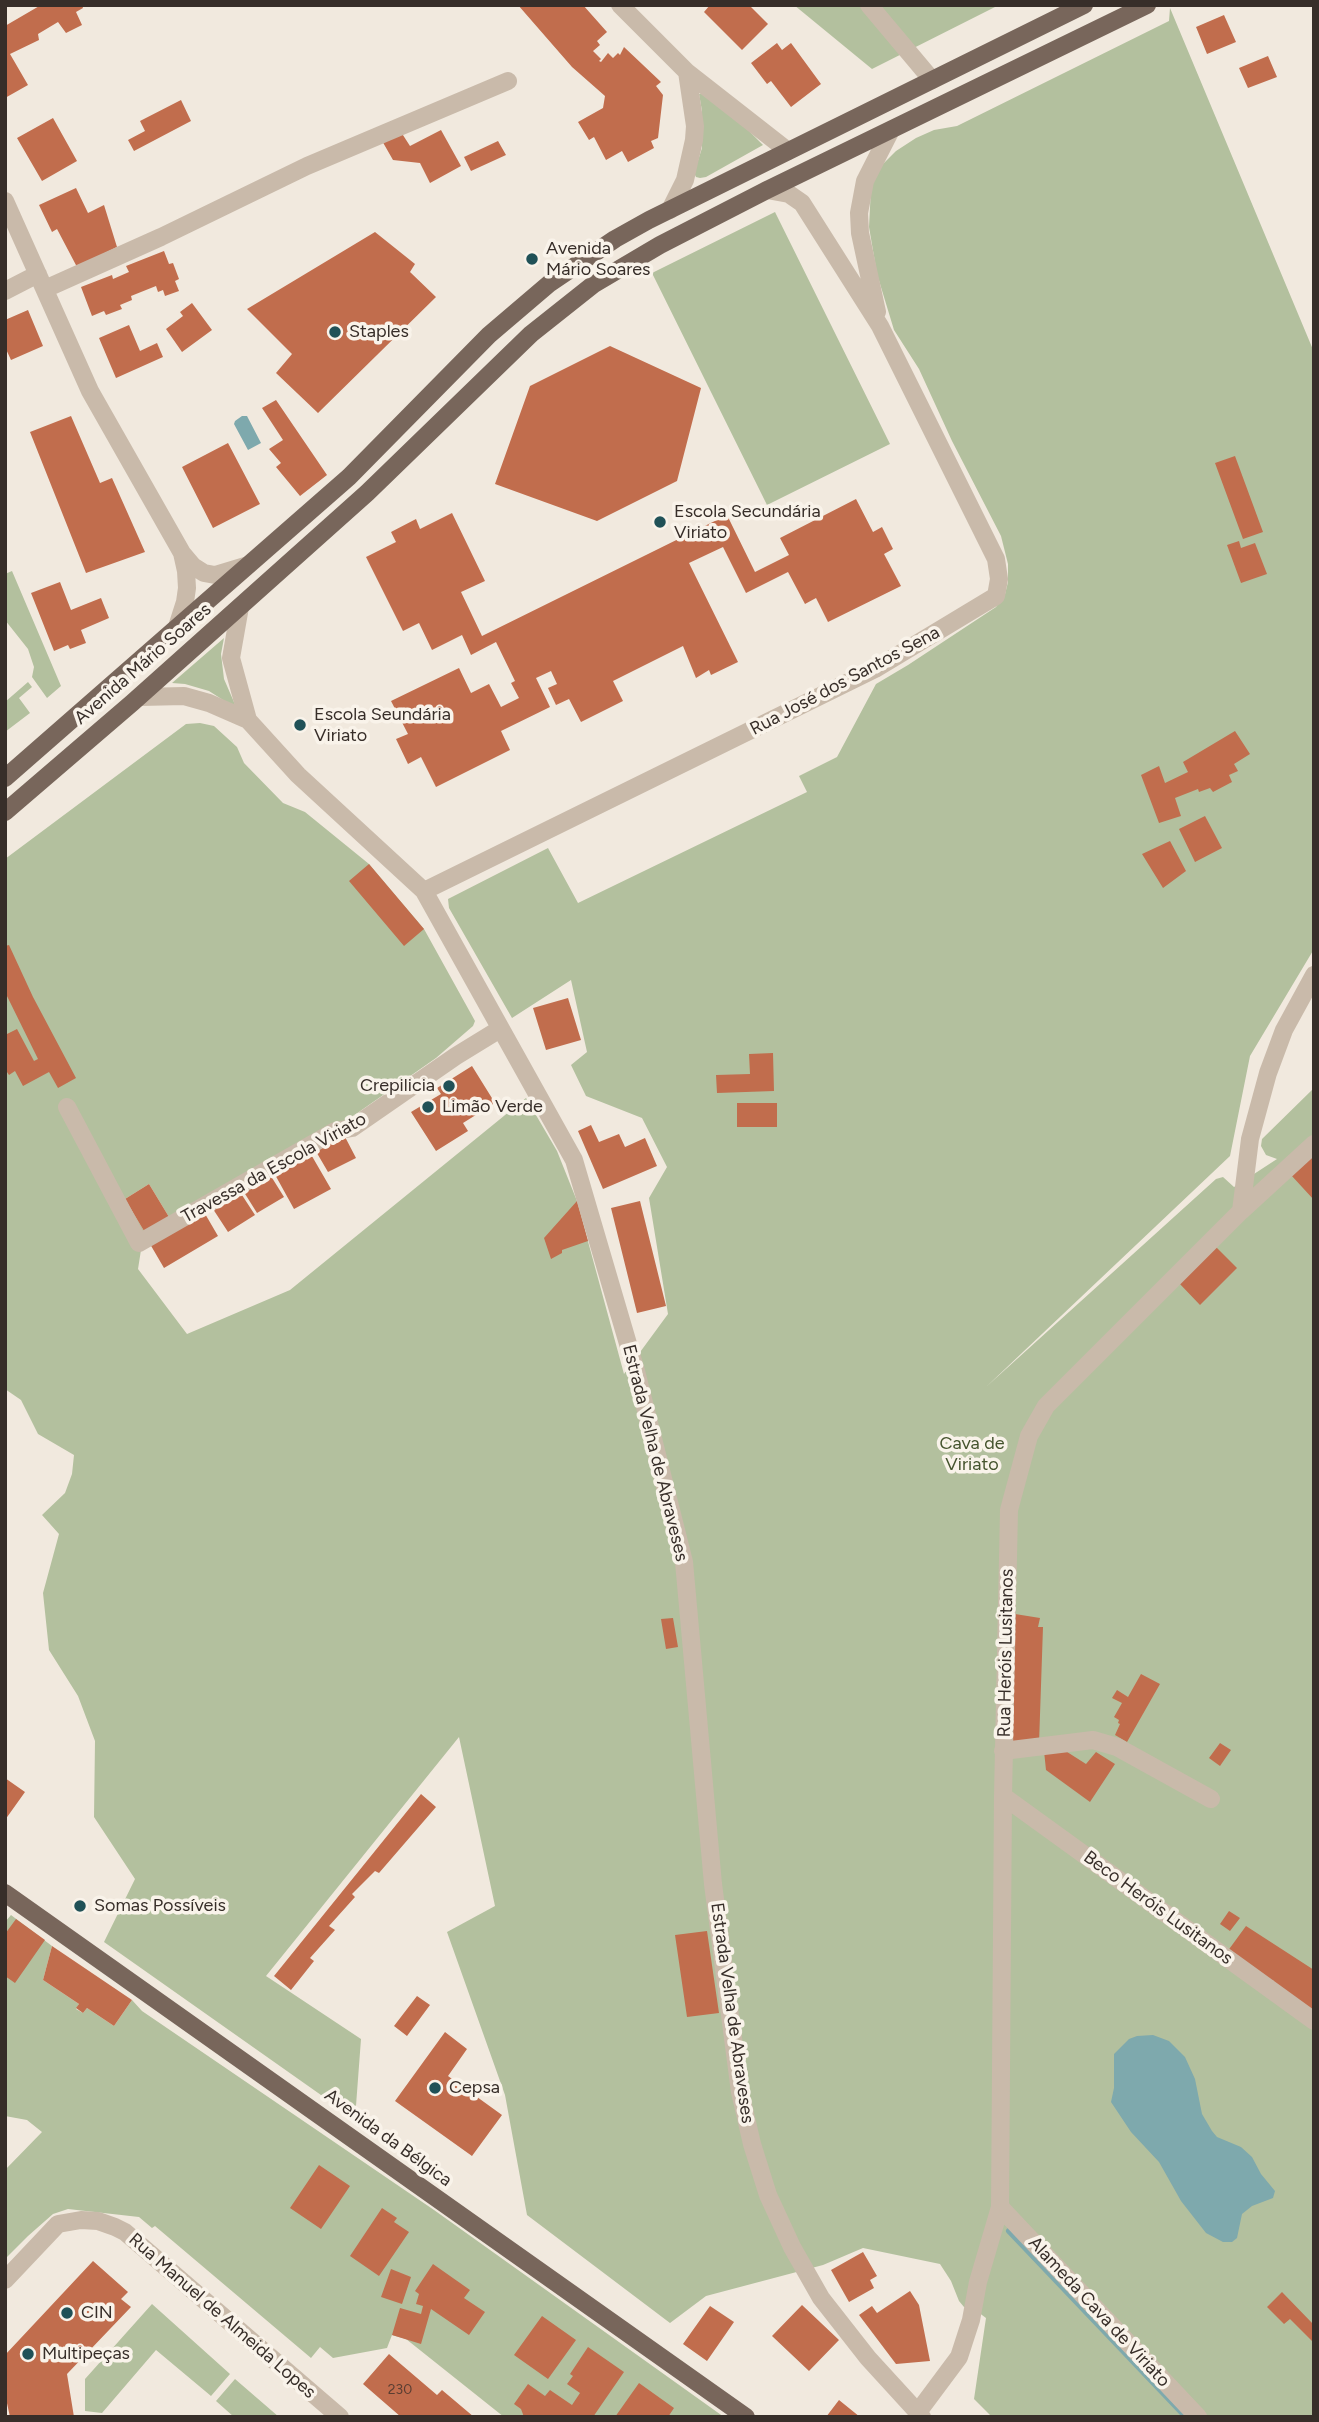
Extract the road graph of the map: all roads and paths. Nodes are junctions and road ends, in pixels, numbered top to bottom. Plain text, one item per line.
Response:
1 (620, 5) edge
2 (869, 5) edge
3 (1084, 5) edge
4 (1147, 5) edge
5 (687, 72) junction
6 (932, 80) junction
7 (508, 81) dead end
8 (891, 130) junction
9 (788, 151) junction
10 (767, 190) junction
11 (5, 201) edge
12 (670, 210) junction
13 (41, 282) junction
14 (5, 290) edge
15 (880, 326) junction
16 (181, 553) junction
17 (248, 565) junction
18 (240, 607) junction
19 (177, 627) junction
20 (140, 697) junction
21 (248, 720) junction
22 (5, 778) edge
23 (5, 812) edge
24 (424, 891) junction
25 (1314, 975) edge
26 (500, 1029) junction
27 (67, 1107) dead end
28 (1314, 1144) edge
29 (1241, 1211) junction
30 (1003, 1751) junction
31 (1003, 1796) junction
32 (1211, 1799) dead end
33 (5, 1893) edge
34 (1314, 2021) edge
35 (1000, 2207) junction
36 (5, 2280) edge
37 (920, 2414) edge
38 (340, 2417) edge
39 (747, 2417) edge
40 (1198, 2417) edge

1 - 5 street
2 - 6 street
3 - 6 main road, Avenida Mário Soares
4 - 8 main road, Avenida Mário Soares
5 - 9 street
5 - 12 street
6 - 9 main road, Avenida Mário Soares
7 - 13 street
8 - 10 main road, Avenida Mário Soares
8 - 15 street, Rua José dos Santos Sena
9 - 12 main road, Avenida Mário Soares
10 - 15 street, Rua José dos Santos Sena
10 - 18 main road, Avenida Mário Soares
11 - 13 street
12 - 17 main road, Avenida Mário Soares
13 - 14 street
13 - 16 street
15 - 24 street, Rua José dos Santos Sena
16 - 17 street
16 - 19 street
17 - 19 main road, Avenida Mário Soares
18 - 20 main road, Avenida Mário Soares
18 - 21 street
19 - 22 main road, Avenida Mário Soares
20 - 21 street
20 - 23 main road, Avenida Mário Soares
21 - 24 street, Estrada Velha de Abraveses
24 - 26 street, Estrada Velha de Abraveses
25 - 29 street
26 - 27 street, Travessa da Escola Viriato
26 - 37 street, Estrada Velha de Abraveses
28 - 29 street, Rua Heróis Lusitanos
29 - 30 street, Rua Heróis Lusitanos
30 - 31 street, Rua Heróis Lusitanos
30 - 32 street
31 - 34 street, Beco Heróis Lusitanos
31 - 35 street, Rua Heróis Lusitanos
33 - 39 main road, Avenida da Bélgica
35 - 37 street, Rua Heróis Lusitanos
35 - 40 street, Alameda Cava de Viriato
36 - 38 street, Rua Manuel de Almeida Lopes

